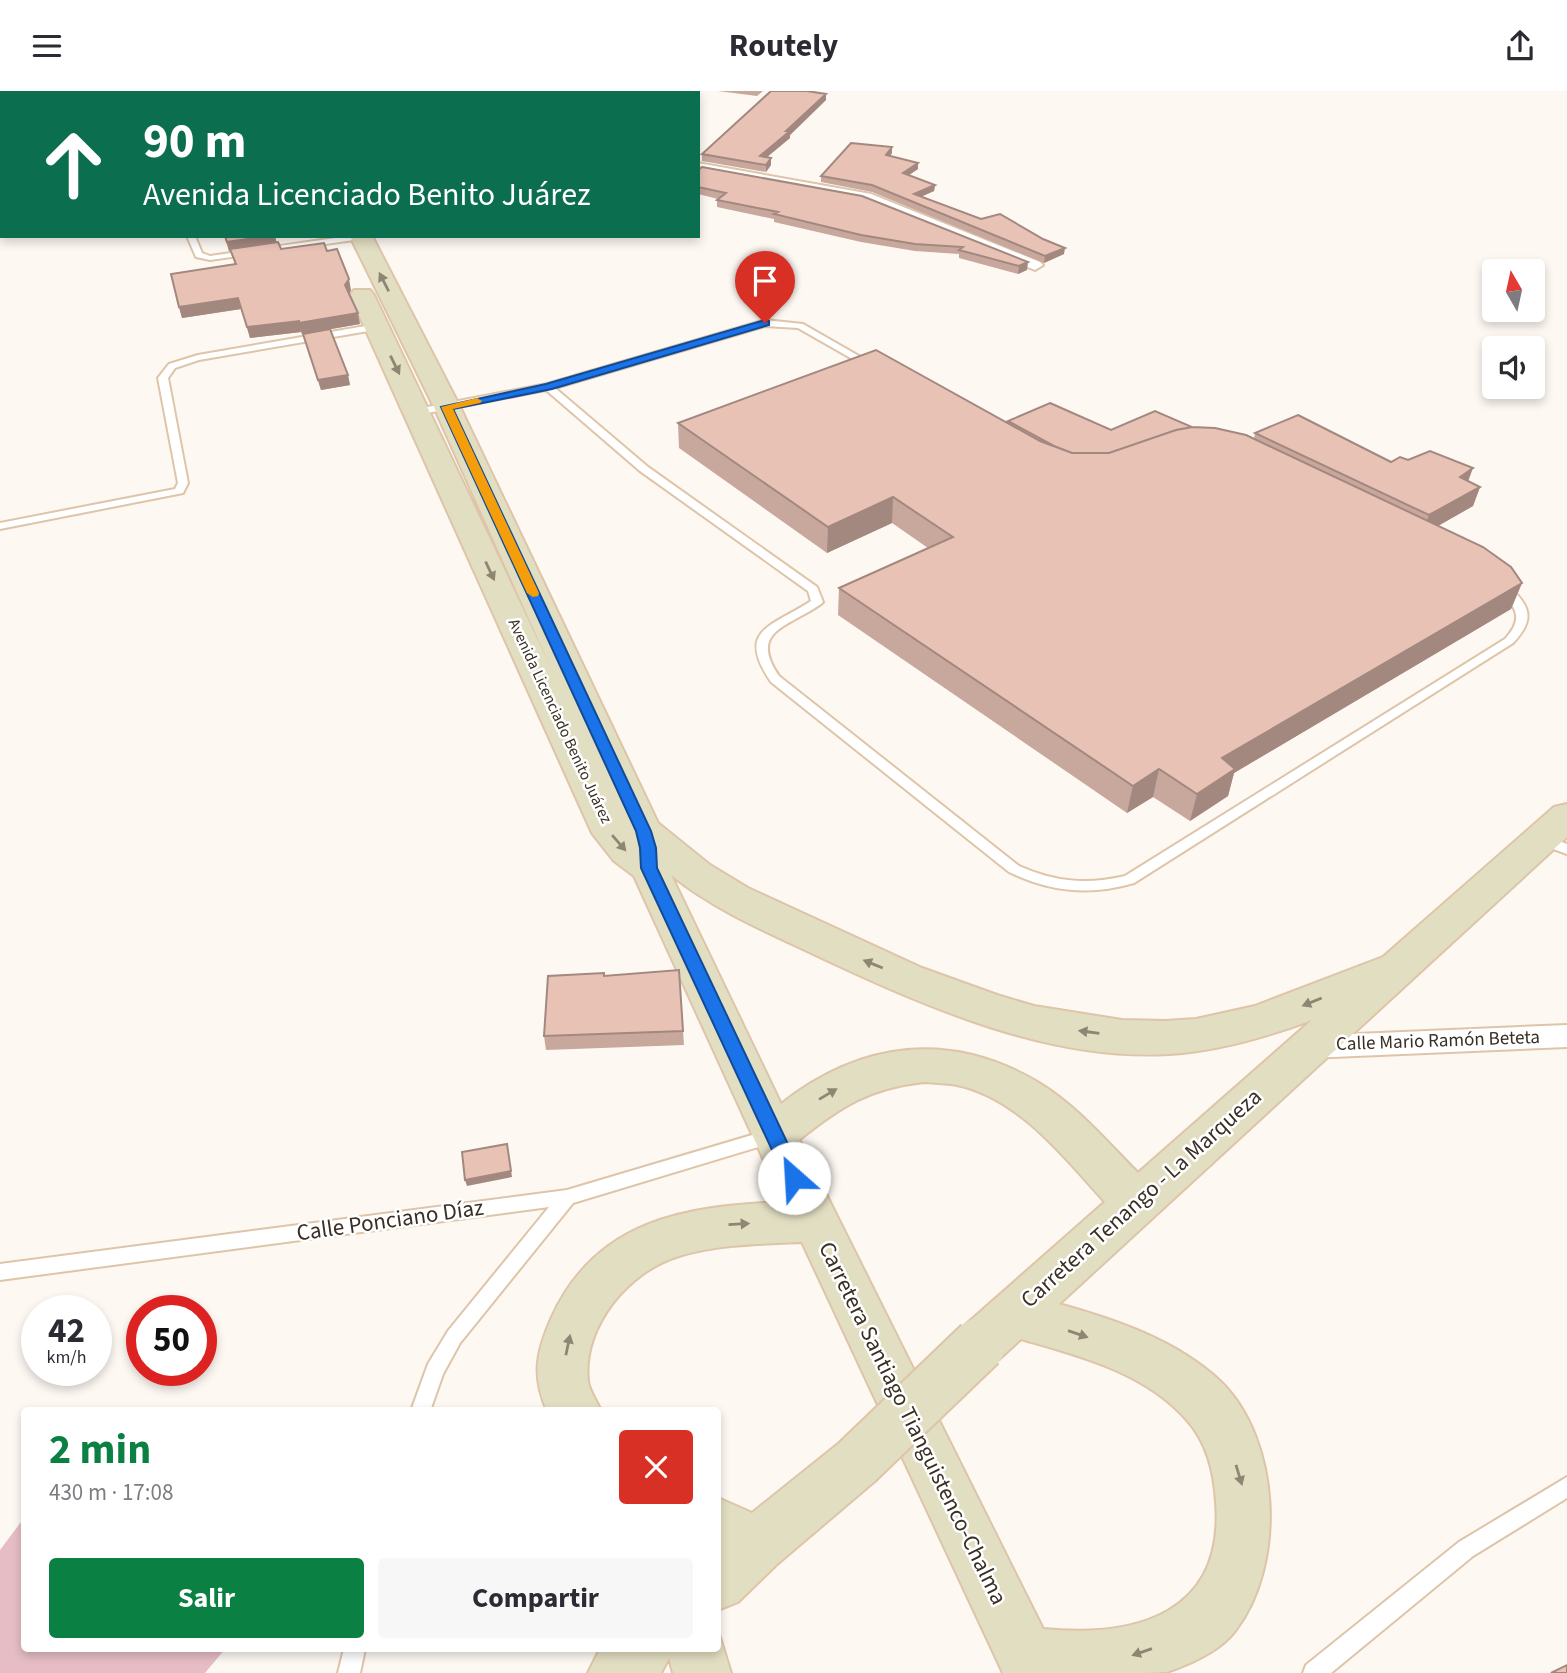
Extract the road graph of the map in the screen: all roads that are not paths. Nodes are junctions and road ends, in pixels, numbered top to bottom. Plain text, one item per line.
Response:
1 (700, 167) edge
2 (192, 238) edge
3 (348, 238) edge
4 (1035, 265) dead end
5 (377, 327) junction
6 (881, 372) edge
7 (548, 387) junction
8 (432, 409) junction
9 (0, 526) edge
10 (1496, 581) edge
11 (1558, 835) edge
12 (646, 849) junction
13 (1398, 968) junction
14 (1567, 1036) edge
15 (1309, 1047) junction
16 (774, 1135) junction
17 (567, 1197) junction
18 (1136, 1202) junction
19 (815, 1221) junction
20 (0, 1272) edge
21 (996, 1329) junction
22 (421, 1407) edge
23 (573, 1407) edge
24 (1567, 1487) edge
25 (737, 1535) edge
26 (721, 1575) edge
27 (354, 1652) edge
28 (641, 1652) edge
29 (697, 1652) edge
30 (1030, 1665) edge
31 (349, 1673) edge
32 (617, 1673) edge
33 (702, 1673) edge
34 (1314, 1673) edge

1 - 4 street
2 - 3 lane
3 - 5 main road, Avenida Licenciado Benito Juárez
8 -> 3 main road, Avenida Licenciado Benito Juárez
5 -> 8 main road, Avenida Licenciado Benito Juárez
5 - 9 lane
6 - 7 lane
7 - 8 lane
7 - 10 lane
8 - 12 main road, Avenida Licenciado Benito Juárez
11 - 13 main road, Carretera Tenango - La Marqueza
13 -> 12 main road, Avenida Licenciado Benito Juárez
12 - 16 main road, Carretera Santiago Tianguistenco-Chalma
13 - 15 main road, Carretera Tenango - La Marqueza
14 - 15 street, Calle Mario Ramón Beteta
15 - 18 main road, Carretera Tenango - La Marqueza
16 - 17 lane, Calle Ponciano Díaz
16 -> 18 main road
16 - 19 main road, Carretera Santiago Tianguistenco-Chalma
17 - 20 lane, Calle Ponciano Díaz
17 - 22 lane
18 - 21 main road, Carretera Tenango - La Marqueza
23 -> 19 main road
19 - 30 main road, Carretera Santiago Tianguistenco-Chalma
21 - 25 main road, Carretera Tenango - La Marqueza, bridge
21 -> 30 main road
24 - 34 lane
25 - 26 main road, Carretera Tenango - La Marqueza
27 - 31 lane
28 - 32 main road
29 - 33 main road

